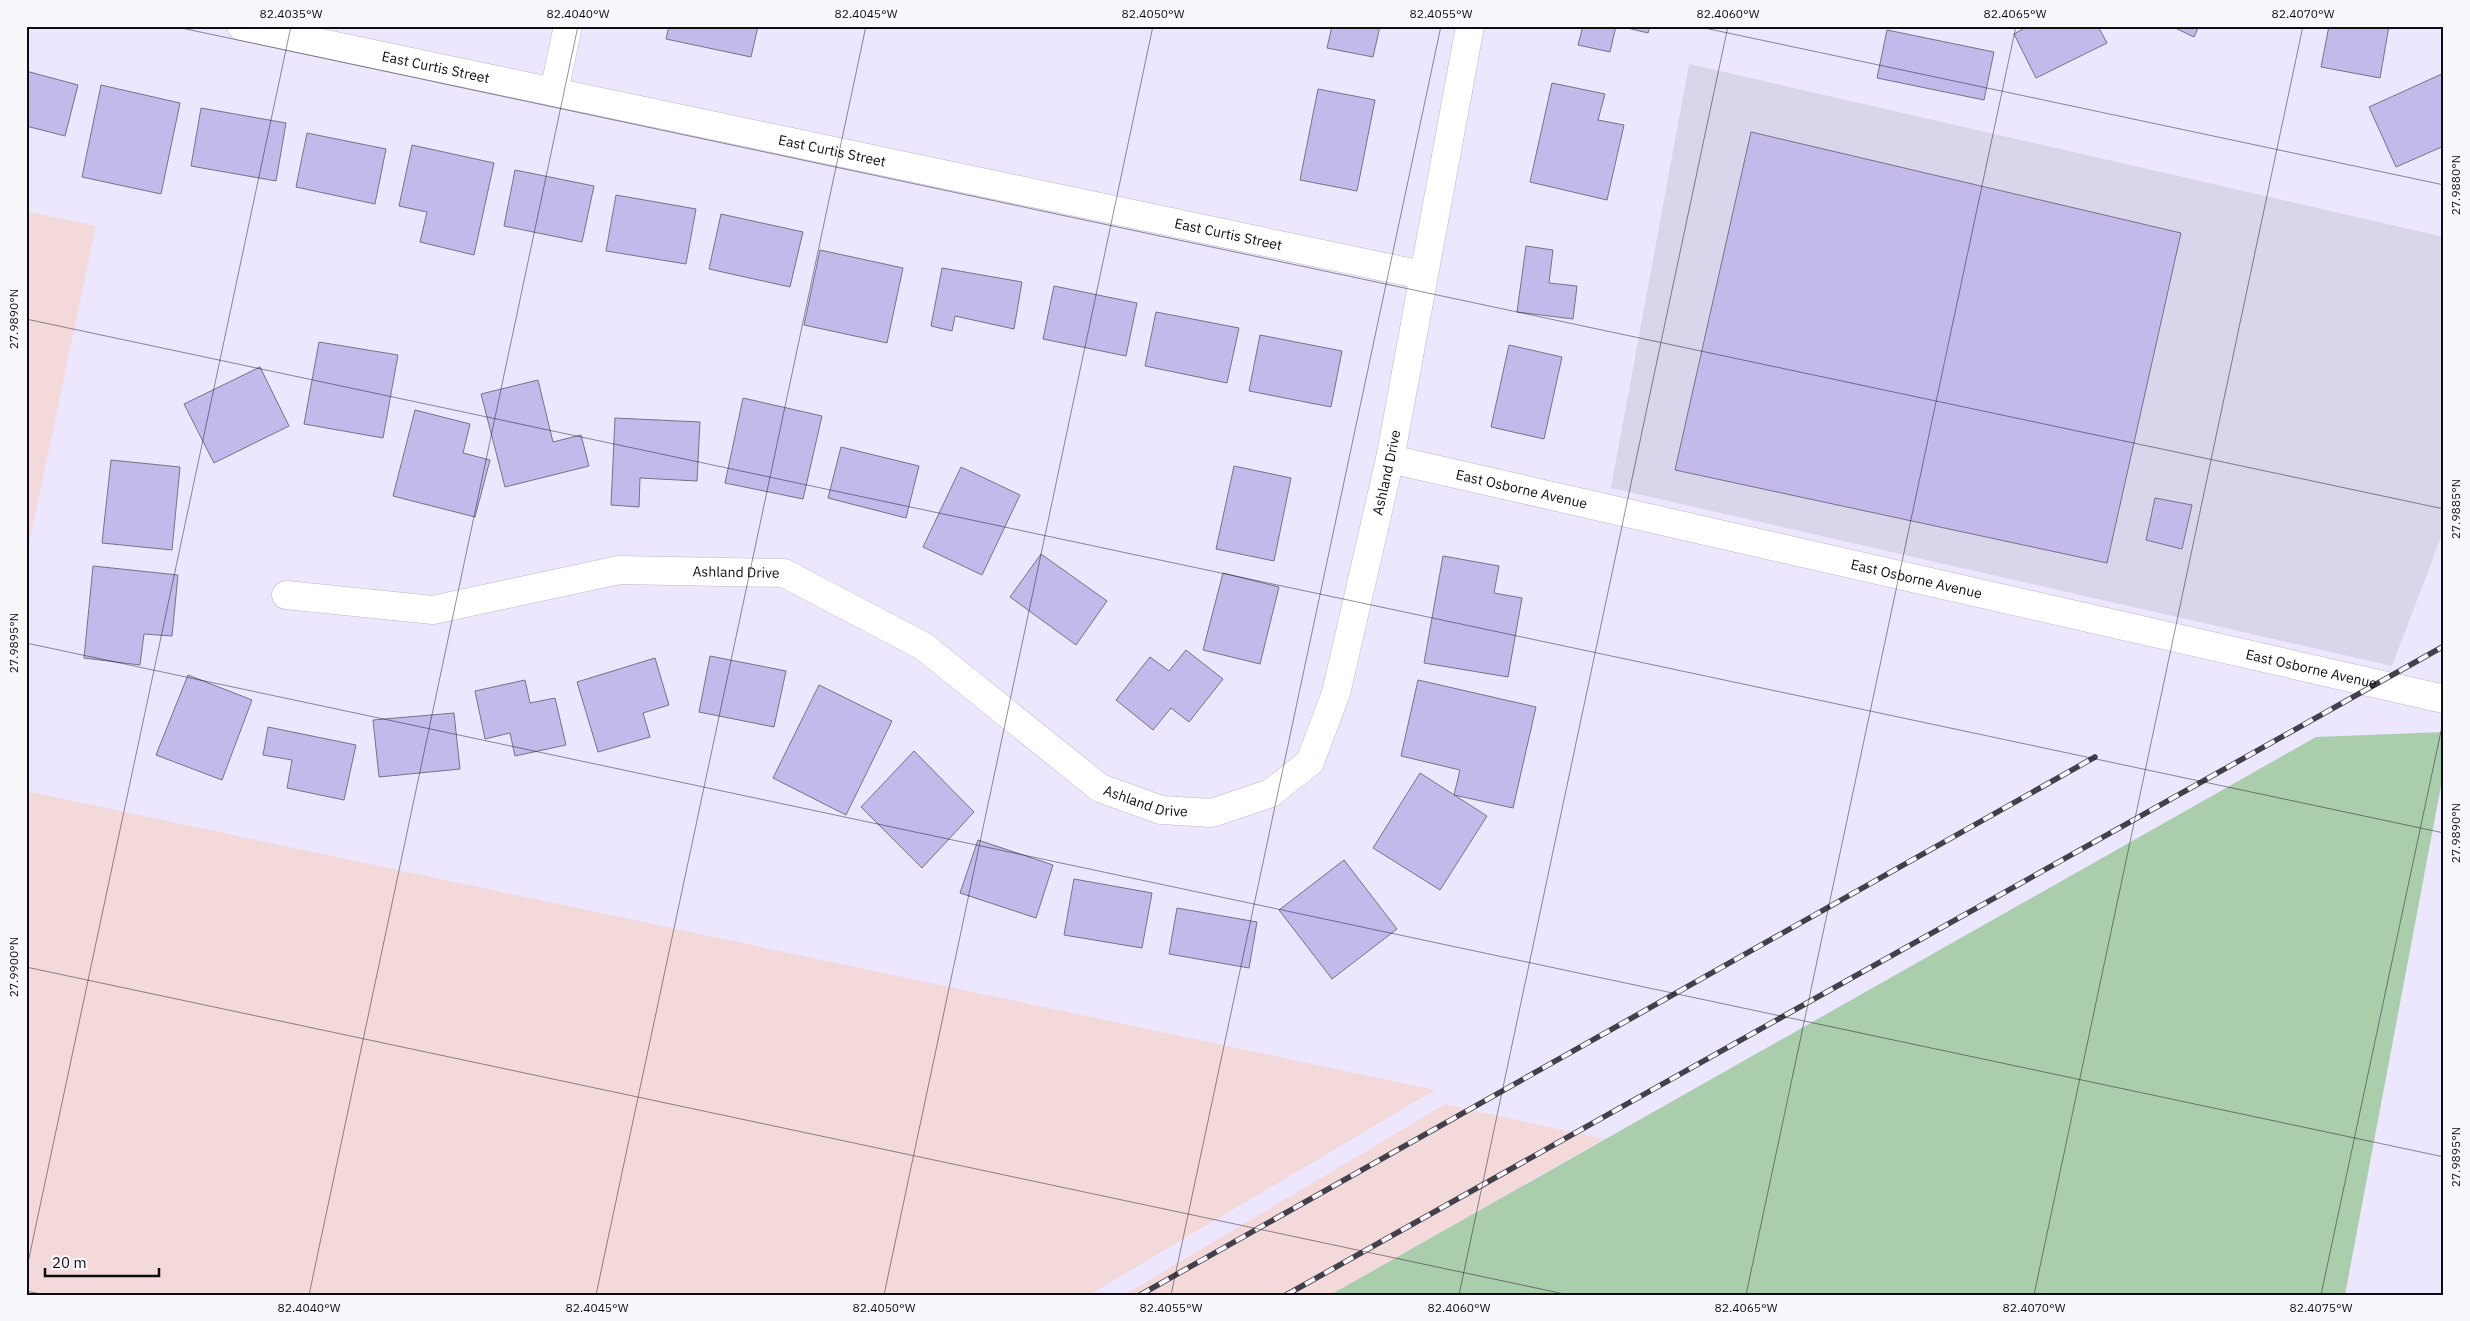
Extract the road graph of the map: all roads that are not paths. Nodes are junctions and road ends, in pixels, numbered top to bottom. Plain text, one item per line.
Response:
1 (241, 26) edge
2 (568, 26) edge
3 (1470, 26) edge
4 (554, 92) junction
5 (1422, 275) junction
6 (1390, 459) junction
7 (286, 595) dead end
8 (2444, 699) edge

1 - 4 street, East Curtis Street
2 - 4 street
3 - 5 street, Ashland Drive
4 - 5 street, East Curtis Street
5 - 6 street, Ashland Drive
6 - 7 street, Ashland Drive
6 - 8 street, East Osborne Avenue

